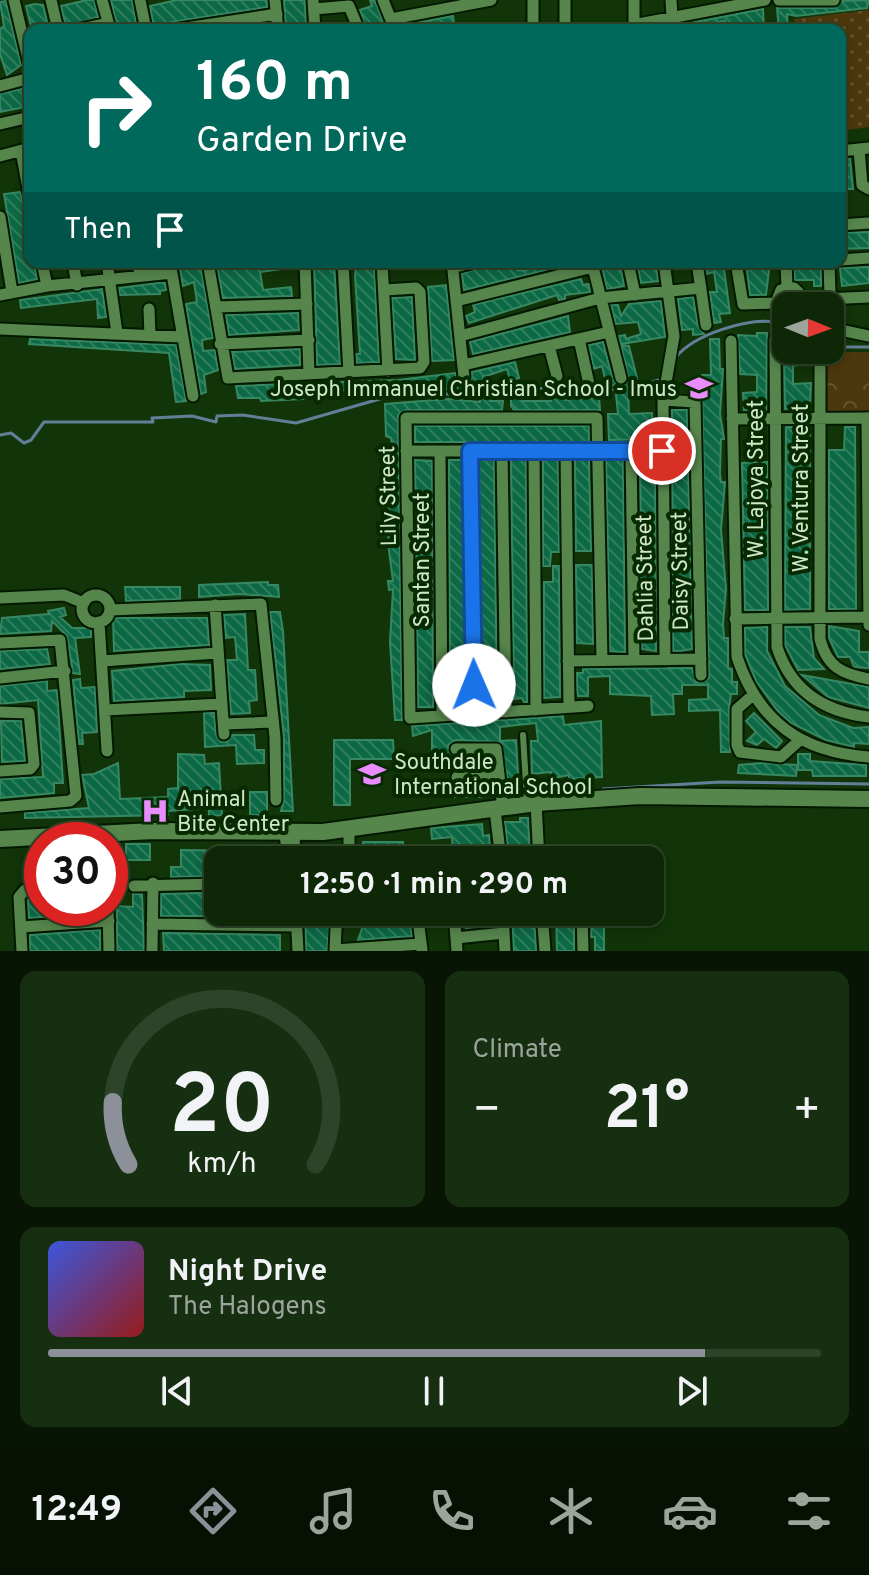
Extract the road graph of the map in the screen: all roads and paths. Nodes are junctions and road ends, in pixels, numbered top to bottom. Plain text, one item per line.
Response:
1 (14, 0) edge
2 (102, 0) edge
3 (140, 0) edge
4 (275, 0) edge
5 (383, 0) edge
6 (491, 0) edge
7 (533, 0) edge
8 (565, 0) edge
9 (634, 0) edge
10 (671, 0) edge
11 (765, 0) edge
12 (779, 0) edge
13 (800, 0) edge
14 (833, 0) edge
15 (54, 1) edge
16 (736, 2) edge
17 (313, 4) edge
18 (706, 6) edge
19 (277, 14) junction
20 (672, 17) junction
21 (57, 24) edge
22 (108, 24) edge
23 (145, 24) edge
24 (212, 24) edge
25 (278, 24) edge
26 (315, 24) edge
27 (356, 24) edge
28 (393, 24) edge
29 (533, 24) edge
30 (565, 24) edge
31 (634, 24) edge
32 (648, 24) edge
33 (24, 42) edge
34 (0, 71) edge
35 (24, 80) edge
36 (2, 86) edge
37 (24, 118) edge
38 (0, 124) edge
39 (864, 149) edge
40 (24, 150) edge
41 (0, 156) edge
42 (869, 189) edge
43 (0, 217) edge
44 (869, 223) edge
45 (846, 225) edge
46 (869, 258) edge
47 (846, 260) edge
48 (43, 268) edge
49 (74, 268) edge
50 (108, 268) edge
51 (139, 268) edge
52 (171, 268) edge
53 (209, 268) edge
54 (305, 268) edge
55 (343, 268) edge
56 (383, 268) edge
57 (453, 268) edge
58 (578, 268) edge
59 (594, 268) edge
60 (629, 268) edge
61 (665, 268) edge
62 (698, 268) edge
63 (737, 268) edge
64 (786, 268) edge
65 (829, 268) edge
66 (140, 276) junction
67 (110, 281) junction
68 (77, 285) junction
69 (47, 286) junction
70 (701, 288) junction
71 (787, 288) junction
72 (385, 290) junction
73 (668, 291) junction
74 (780, 292) edge
75 (797, 292) edge
76 (831, 292) edge
77 (6, 293) edge
78 (635, 295) junction
79 (869, 297) edge
80 (600, 298) junction
81 (844, 298) edge
82 (456, 301) junction
83 (772, 303) edge
84 (307, 304) junction
85 (216, 307) junction
86 (149, 309) dead end
87 (706, 325) dead end
88 (0, 329) edge
89 (844, 331) edge
90 (609, 332) junction
91 (117, 333) junction
92 (150, 336) junction
93 (460, 336) junction
94 (869, 336) edge
95 (182, 337) junction
96 (579, 339) junction
97 (309, 340) junction
98 (731, 341) dead end
99 (220, 344) junction
100 (549, 346) junction
101 (775, 364) edge
102 (820, 364) edge
103 (388, 371) junction
104 (309, 374) junction
105 (349, 374) junction
106 (557, 376) dead end
107 (621, 378) dead end
108 (589, 384) dead end
109 (193, 396) dead end
110 (663, 400) junction
111 (775, 418) junction
112 (820, 418) junction
113 (868, 418) edge
114 (732, 419) junction
115 (406, 451) junction
116 (440, 451) junction
117 (470, 451) junction
118 (502, 451) junction
119 (534, 451) junction
120 (566, 451) junction
121 (598, 451) junction
122 (631, 451) junction
123 (662, 451) junction
124 (868, 557) edge
125 (0, 598) edge
126 (84, 603) junction
127 (215, 605) junction
128 (110, 610) junction
129 (819, 618) junction
130 (735, 619) junction
131 (776, 619) junction
132 (868, 621) edge
133 (99, 622) junction
134 (0, 643) edge
135 (217, 653) junction
136 (701, 659) junction
137 (602, 660) junction
138 (634, 660) junction
139 (665, 660) junction
140 (102, 661) junction
141 (568, 661) junction
142 (65, 671) junction
143 (701, 675) dead end
144 (0, 678) edge
145 (869, 679) edge
146 (754, 694) junction
147 (222, 704) junction
148 (588, 706) dead end
149 (569, 707) junction
150 (105, 710) junction
151 (536, 710) junction
152 (0, 712) edge
153 (506, 712) junction
154 (475, 714) junction
155 (442, 716) junction
156 (869, 717) edge
157 (272, 722) junction
158 (523, 735) dead end
159 (800, 740) junction
160 (456, 749) dead end
161 (107, 751) dead end
162 (869, 757) edge
163 (0, 771) edge
164 (499, 774) junction
165 (457, 777) dead end
166 (869, 799) edge
167 (276, 800) dead end
168 (532, 804) junction
169 (0, 807) edge
170 (499, 809) junction
171 (349, 827) junction
172 (289, 834) junction
173 (128, 837) edge
174 (0, 839) edge
175 (24, 839) edge
176 (289, 846) edge
177 (292, 846) edge
178 (349, 846) edge
179 (501, 846) edge
180 (537, 846) edge
181 (153, 883) junction
182 (204, 884) edge
183 (134, 886) dead end
184 (24, 892) edge
185 (152, 924) junction
186 (204, 925) edge
187 (36, 926) edge
188 (109, 926) edge
189 (294, 926) joint
190 (337, 926) edge
191 (419, 926) edge
192 (455, 926) edge
193 (504, 926) edge
194 (543, 926) edge
195 (582, 926) edge
196 (21, 927) junction
197 (504, 933) junction
198 (456, 938) junction
199 (422, 948) edge
200 (335, 950) edge
201 (22, 951) edge
202 (109, 951) edge
203 (152, 951) edge
204 (290, 951) edge
205 (298, 951) edge
206 (457, 951) edge
207 (505, 951) edge
208 (545, 951) edge
209 (583, 951) edge

1 - 33 street
2 - 22 street
3 - 23 street
4 - 19 street
5 - 28 street
6 - 28 street
7 - 29 street
8 - 30 street
9 - 31 street
10 - 20 street
11 - 16 street
12 - 13 street
13 - 14 street
15 - 21 street
16 - 18 street
17 - 26 street
17 - 27 street
18 - 20 street
19 - 24 street
19 - 25 street
20 - 32 street
34 - 36 street
35 - 36 street
37 - 38 street
39 - 42 street
40 - 41 street
43 - 77 street
44 - 45 street
46 - 47 street
48 - 69 street
49 - 68 street
50 - 67 street
51 - 66 street
52 - 66 street
52 - 95 street
53 - 85 street
54 - 84 street
55 - 105 street
56 - 72 street
57 - 82 street
58 - 82 street
59 - 80 street
60 - 78 street
61 - 73 street, Dahlia Street
62 - 70 street
63 - 83 street
64 - 71 street
65 - 76 street
66 - 67 street
67 - 68 street
67 - 91 street
68 - 69 street
69 - 77 street
70 - 73 street
70 - 87 street
71 - 74 street
71 - 75 street
72 - 103 street
72 - 103 street
73 - 78 street
73 - 110 street, Dahlia Street
78 - 80 street
79 - 81 street
80 - 90 street
80 - 93 street
82 - 93 street
84 - 85 street
84 - 97 street
85 - 99 street
86 - 92 street
88 - 91 street
89 - 94 street
90 - 96 street
90 - 107 street
91 - 92 street
92 - 95 street
93 - 100 street
95 - 109 street
96 - 100 street
96 - 108 street
97 - 99 street
97 - 104 street
98 - 114 street
99 - 104 street
100 - 106 street
101 - 111 street, W. Lajoya Street
102 - 112 street, W. Ventura Street
103 - 105 street
104 - 105 street
110 - 123 street, Dahlia Street
110 - 136 street, Daisy Street
111 - 112 street
111 - 114 street
111 - 131 street, W. Lajoya Street
112 - 113 street
112 - 129 street, W. Ventura Street
113 - 124 street
114 - 130 street
115 - 116 street
115 - 121 street, Lily Street
115 - 155 street, Lily Street
116 - 117 street
116 - 155 street, Santan Street
117 - 118 street
117 - 154 street
118 - 119 street
118 - 153 street
119 - 120 street
119 - 151 street
120 - 121 street
120 - 141 street
121 - 122 street
121 - 137 street
122 - 123 street
122 - 138 street
123 - 139 street, Dahlia Street
124 - 132 street
125 - 126 street
126 - 128 street
126 - 133 street
127 - 128 street
127 - 135 street
127 - 157 street
128 - 133 street
129 - 131 street
129 - 132 street
129 - 145 street, W. Ventura Street
130 - 131 street
130 - 146 street
131 - 156 street, W. Lajoya Street
133 - 140 street
134 - 142 street
135 - 140 street
135 - 147 street
136 - 139 street
136 - 143 street, Daisy Street
137 - 138 street
137 - 141 street
138 - 139 street
140 - 150 street
141 - 149 street
142 - 144 street
142 - 169 street
146 - 159 street
146 - 159 street
147 - 150 street
147 - 157 street
148 - 149 street
149 - 151 street
150 - 161 street
151 - 153 street
152 - 163 street
153 - 154 street
154 - 155 street
157 - 167 street
158 - 168 lane
159 - 162 street
160 - 164 street
164 - 165 street
164 - 170 street
166 - 168 main road
168 - 170 main road
168 - 180 street
170 - 171 main road
170 - 179 street
171 - 172 main road
171 - 178 street
172 - 173 main road
172 - 176 street
172 - 177 street
174 - 175 main road
181 - 182 street
181 - 183 street
181 - 185 street
184 - 196 street
185 - 186 street
185 - 203 street
187 - 196 street
188 - 202 street
189 - 204 street
189 - 205 street
190 - 200 street
191 - 199 street
192 - 198 street
193 - 197 street
194 - 208 street
195 - 209 street
196 - 201 street
197 - 198 street
197 - 207 street
198 - 206 street
199 - 200 street

